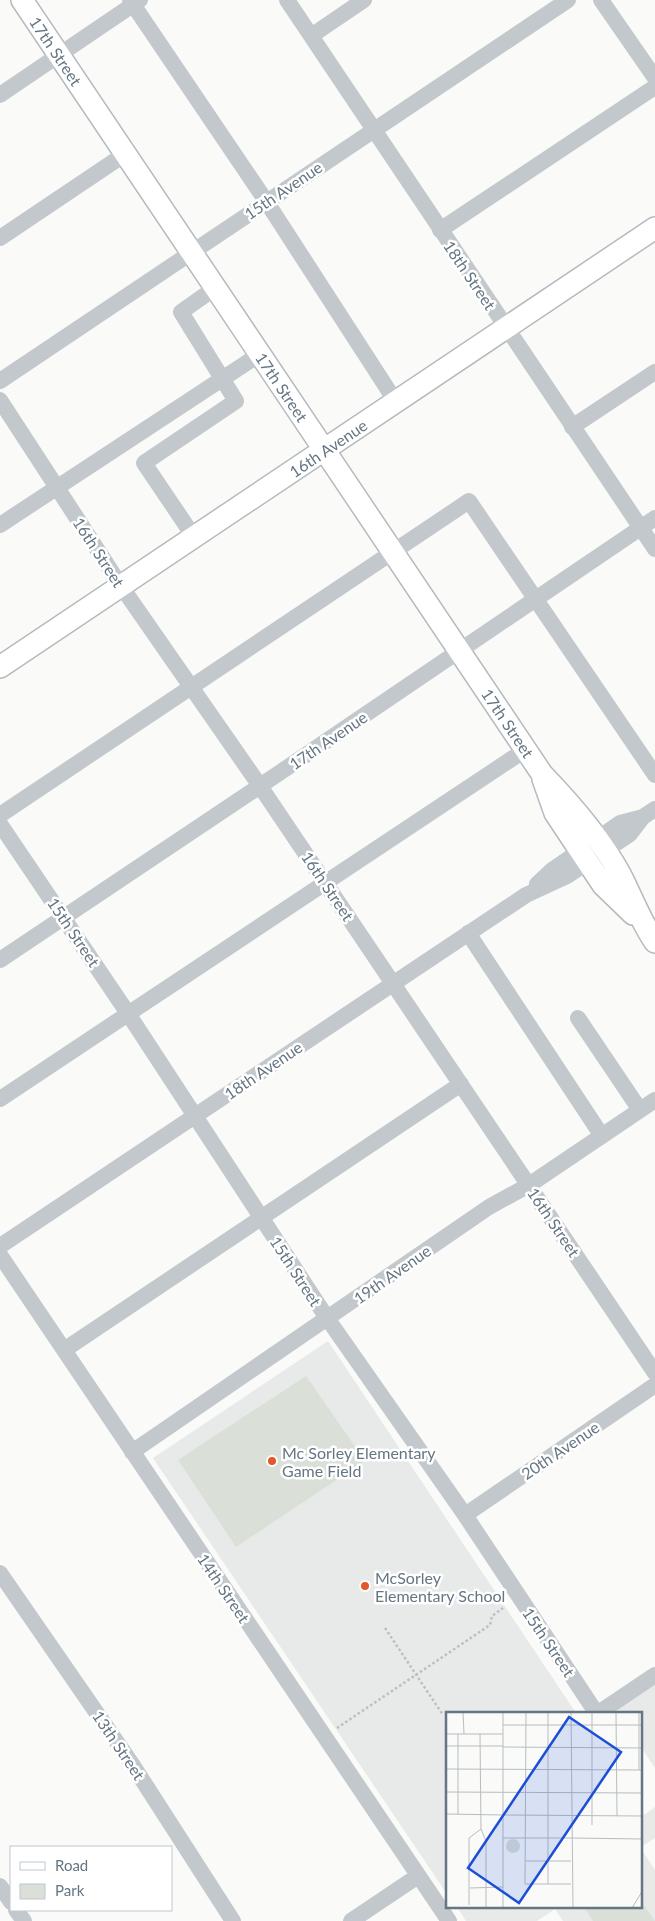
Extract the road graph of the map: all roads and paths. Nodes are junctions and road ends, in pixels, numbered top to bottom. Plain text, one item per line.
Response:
1 (22, 0) edge
2 (287, 0) edge
3 (364, 0) edge
4 (568, 0) edge
5 (601, 0) edge
6 (135, 2) edge
7 (311, 36) junction
8 (59, 56) junction
9 (655, 78) edge
10 (655, 87) edge
11 (0, 95) edge
12 (374, 129) junction
13 (125, 154) junction
14 (266, 201) junction
15 (655, 228) edge
16 (440, 230) junction
17 (0, 238) edge
18 (191, 252) junction
19 (215, 288) junction
20 (506, 328) junction
21 (260, 354) junction
22 (655, 372) edge
23 (223, 378) junction
24 (0, 381) edge
25 (0, 400) edge
26 (396, 402) junction
27 (572, 427) junction
28 (325, 450) junction
29 (57, 487) junction
30 (655, 518) edge
31 (0, 525) edge
32 (640, 527) junction
33 (194, 537) junction
34 (655, 549) edge
35 (393, 552) junction
36 (121, 586) junction
37 (536, 599) junction
38 (459, 651) junction
39 (0, 667) edge
40 (192, 687) junction
41 (525, 750) junction
42 (655, 774) edge
43 (260, 786) junction
44 (649, 813) edge
45 (0, 815) edge
46 (0, 824) edge
47 (592, 851) junction
48 (326, 883) junction
49 (63, 916) junction
50 (468, 933) junction
51 (655, 942) edge
52 (0, 960) edge
53 (392, 982) junction
54 (130, 1015) junction
55 (578, 1018) dead end
56 (461, 1084) junction
57 (0, 1100) edge
58 (655, 1100) edge
59 (640, 1110) junction
60 (194, 1117) junction
61 (602, 1136) junction
62 (529, 1185) junction
63 (260, 1217) junction
64 (0, 1246) edge
65 (0, 1255) edge
66 (327, 1318) junction
67 (64, 1350) junction
68 (655, 1372) edge
69 (655, 1385) edge
70 (132, 1452) junction
71 (465, 1515) junction
72 (0, 1572) edge
73 (503, 1608) dead end
74 (385, 1628) dead end
75 (416, 1674) junction
76 (655, 1675) edge
77 (596, 1712) edge
78 (600, 1712) edge
79 (443, 1715) dead end
80 (334, 1730) dead end
81 (418, 1876) junction
82 (0, 1886) edge
83 (10, 1901) edge
84 (233, 1921) edge
85 (351, 1921) edge
86 (449, 1921) edge

1 - 8 main road, 17th Street
2 - 7 street, 18th Street
3 - 7 street
4 - 12 street, 15th Avenue
5 - 9 street
6 - 8 street
6 - 14 street
7 - 12 street, 18th Street
8 - 11 street
8 - 13 main road, 17th Street
10 - 16 street
12 - 14 street, 15th Avenue
12 - 16 street, 18th Street
13 - 17 street
13 - 18 main road, 17th Street
14 - 18 street, 15th Avenue
14 - 26 street
15 - 20 main road, 16th Avenue
16 - 20 street, 18th Street
18 - 19 main road, 17th Street
18 - 24 street, 15th Avenue
19 - 21 main road, 17th Street
19 - 23 street
20 - 26 main road, 16th Avenue
20 - 27 street, 18th Street
21 - 23 street
21 - 28 main road, 17th Street
22 - 27 street
23 - 29 street
23 - 33 street
25 - 29 street, 16th Street
26 - 28 main road, 16th Avenue
27 - 32 street, 18th Street
28 - 33 main road, 16th Avenue
28 - 35 main road, 17th Street
29 - 31 street
29 - 36 street, 16th Street
30 - 32 street, 17th Avenue
32 - 34 street, 18th Street
32 - 37 street, 17th Avenue
33 - 36 main road, 16th Avenue
35 - 37 street
35 - 38 main road, 17th Street
35 - 40 street
36 - 39 main road, 16th Avenue
36 - 40 street, 16th Street
37 - 38 street, 17th Avenue
37 - 42 street
38 - 41 main road, 17th Street
38 - 43 street, 17th Avenue
40 - 43 street, 16th Street
40 - 45 street
41 - 47 main road, 17th Street
41 - 48 street
43 - 48 street, 16th Street
43 - 49 street, 17th Avenue
44 - 47 street, 18th Avenue
46 - 49 street, 15th Street
47 - 50 street, 18th Avenue
47 - 51 main road, 17th Street
48 - 53 street, 16th Street
48 - 54 street
49 - 52 street, 17th Avenue
49 - 54 street, 15th Street
50 - 53 street, 18th Avenue
50 - 61 street
53 - 56 street, 16th Street
53 - 60 street, 18th Avenue
54 - 57 street
54 - 60 street, 15th Street
55 - 59 street
56 - 62 street, 16th Street
56 - 63 street
58 - 59 street, 19th Avenue
59 - 61 street, 19th Avenue
60 - 63 street, 15th Street
60 - 64 street, 18th Avenue
61 - 62 street, 19th Avenue
62 - 66 street, 19th Avenue
62 - 68 street, 16th Street
63 - 66 street, 15th Street
63 - 67 street
65 - 67 street, 14th Street
66 - 70 street, 19th Avenue
66 - 71 street, 15th Street
67 - 70 street, 14th Street
69 - 71 street, 20th Avenue
70 - 81 street, 14th Street
71 - 77 street, 15th Street
72 - 84 street, 13th Street
73 - 75 path
74 - 75 path
75 - 79 path
75 - 80 path
76 - 78 street
81 - 85 street
81 - 86 street, 14th Street
82 - 83 street

